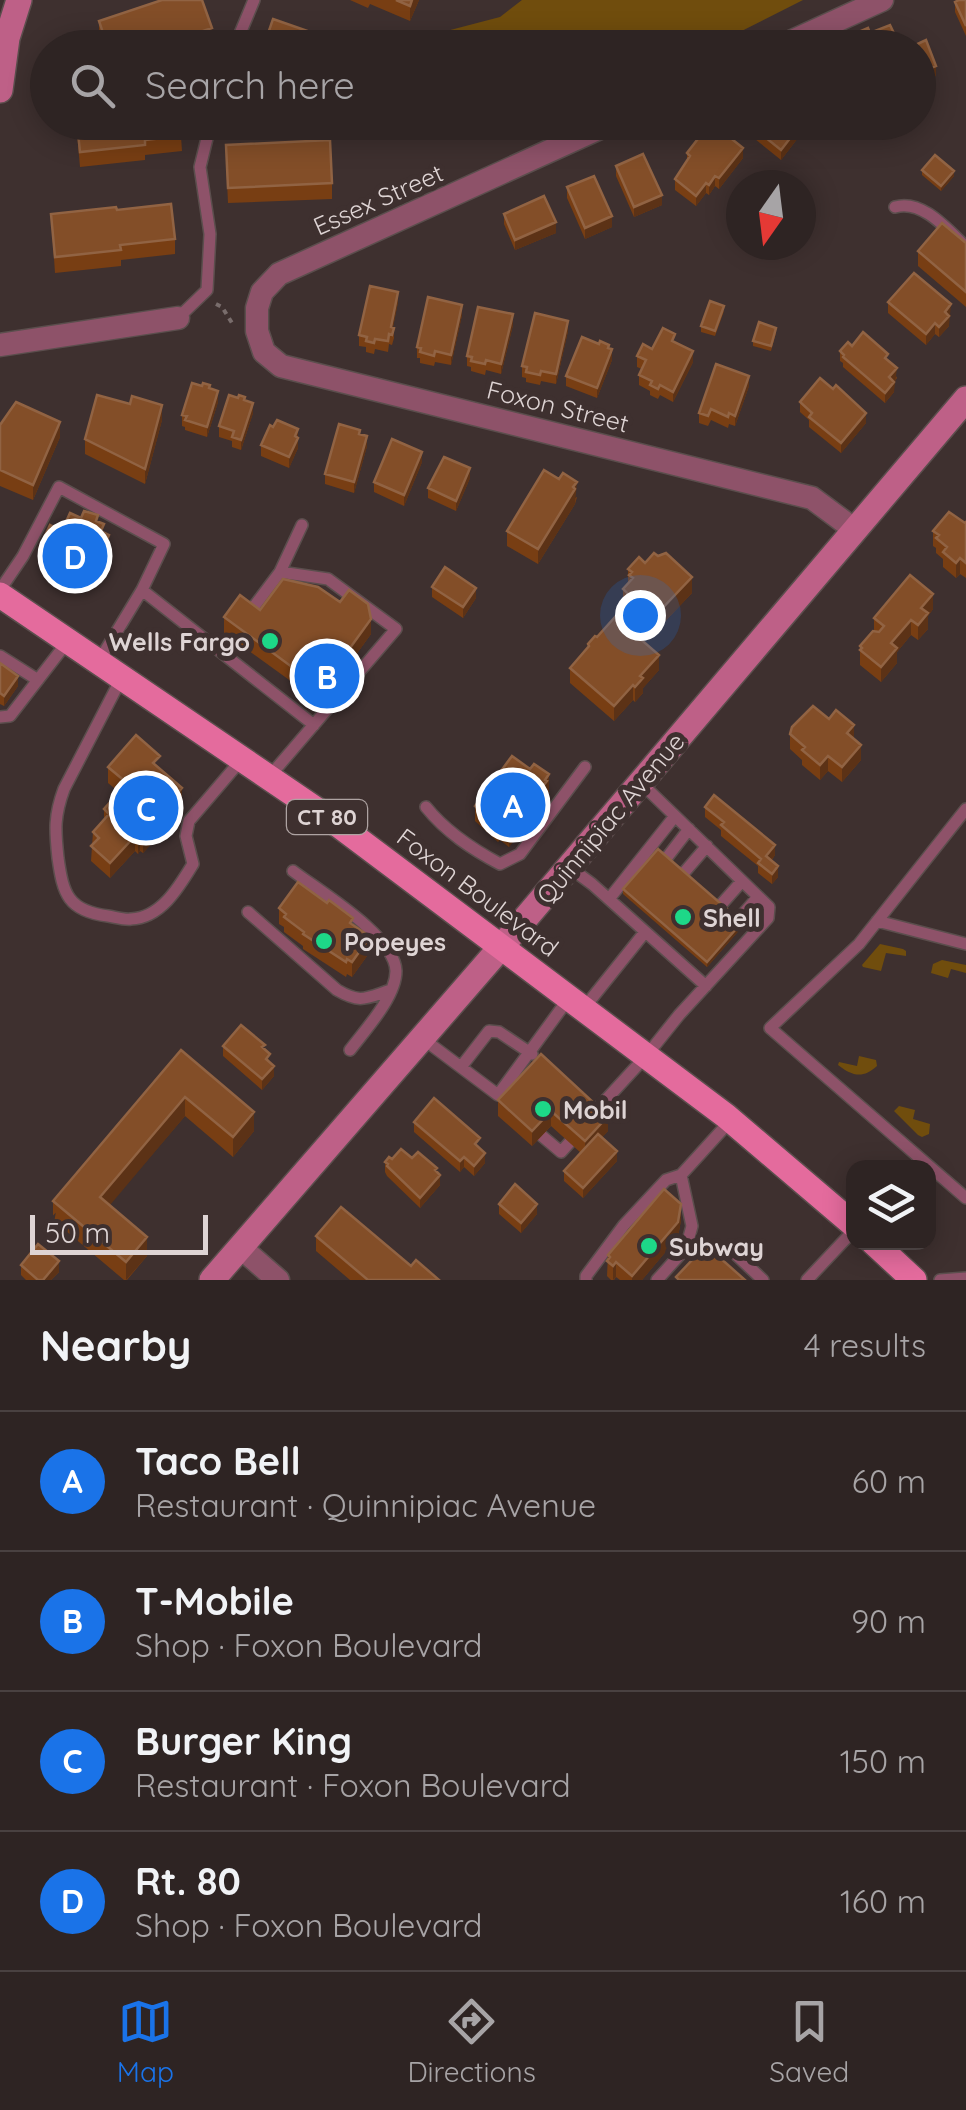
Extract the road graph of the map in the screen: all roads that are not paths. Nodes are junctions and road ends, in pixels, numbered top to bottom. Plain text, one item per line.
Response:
1 (19, 0) edge
2 (254, 0) edge
3 (882, 0) edge
4 (242, 30) edge
5 (816, 30) edge
6 (0, 90) edge
7 (206, 140) edge
8 (572, 140) edge
9 (894, 207) dead end
10 (966, 247) edge
11 (178, 318) joint
12 (257, 331) joint
13 (0, 345) edge
14 (966, 399) edge
15 (302, 525) dead end
16 (855, 530) junction
17 (280, 572) junction
18 (142, 590) junction
19 (0, 593) edge
20 (247, 616) edge
21 (232, 638) edge
22 (68, 641) junction
23 (222, 652) junction
24 (0, 656) edge
25 (98, 661) junction
26 (122, 677) junction
27 (38, 680) junction
28 (0, 717) edge
29 (314, 725) junction
30 (242, 759) junction
31 (585, 767) dead end
32 (268, 777) junction
33 (641, 782) junction
34 (426, 807) dead end
35 (966, 809) edge
36 (676, 816) junction
37 (689, 828) junction
38 (706, 846) junction
39 (665, 860) edge
40 (568, 868) junction
41 (292, 871) dead end
42 (682, 875) edge
43 (742, 881) junction
44 (758, 896) junction
45 (609, 899) junction
46 (719, 908) edge
47 (248, 912) dead end
48 (877, 921) junction
49 (736, 922) edge
50 (644, 924) junction
51 (966, 944) edge
52 (502, 946) junction
53 (684, 947) edge
54 (675, 958) junction
55 (704, 964) edge
56 (695, 976) junction
57 (706, 986) junction
58 (391, 990) junction
59 (577, 1003) junction
60 (422, 1038) junction
61 (350, 1050) dead end
62 (530, 1052) junction
63 (646, 1056) junction
64 (544, 1064) edge
65 (520, 1065) junction
66 (460, 1066) junction
67 (510, 1078) junction
68 (534, 1078) edge
69 (522, 1089) edge
70 (498, 1095) junction
71 (585, 1097) edge
72 (509, 1104) edge
73 (731, 1120) junction
74 (542, 1136) edge
75 (570, 1142) edge
76 (682, 1175) junction
77 (966, 1198) edge
78 (846, 1220) edge
79 (846, 1236) edge
80 (240, 1246) junction
81 (730, 1249) dead end
82 (882, 1250) edge
83 (966, 1278) edge
84 (212, 1280) edge
85 (278, 1280) edge
86 (586, 1280) edge
87 (658, 1280) edge
88 (763, 1280) edge
89 (808, 1280) edge
90 (914, 1280) edge
91 (940, 1280) edge

1 - 6 main road
2 - 4 lane
3 - 5 street
7 - 11 lane
8 - 12 street, Essex Street
9 - 10 lane
11 - 13 street
12 - 16 street, Foxon Street
14 - 16 main road, Quinnipiac Avenue
15 - 17 lane
16 - 33 main road, Quinnipiac Avenue
17 - 20 lane
17 - 29 lane
18 - 19 lane
18 - 23 lane
18 - 25 lane
19 - 22 main road, Foxon Boulevard / CT 80
21 - 23 lane
22 - 25 main road, Foxon Boulevard / CT 80
22 - 27 lane
23 - 29 lane
24 - 27 lane
25 - 26 main road, Foxon Boulevard / CT 80
26 - 30 main road, Foxon Boulevard / CT 80
26 - 30 lane
27 - 28 lane
29 - 32 lane
30 - 32 main road, Foxon Boulevard / CT 80
31 - 34 lane
32 - 52 main road, Foxon Boulevard / CT 80
33 - 36 lane
33 - 40 main road, Quinnipiac Avenue
35 - 48 lane
36 - 37 lane
36 - 45 lane
37 - 38 lane
37 - 39 lane
38 - 42 lane
38 - 43 lane
40 - 45 lane
40 - 52 main road, Quinnipiac Avenue
41 - 58 lane
43 - 44 lane
43 - 46 lane
44 - 49 lane
44 - 57 lane
45 - 50 lane
47 - 58 lane
48 - 51 lane
48 - 77 lane
50 - 54 lane
50 - 59 lane
52 - 59 main road, Foxon Boulevard / CT 80
52 - 60 main road, Quinnipiac Avenue
53 - 54 lane
54 - 56 lane
55 - 56 lane
56 - 57 lane
57 - 63 lane
58 - 61 lane
59 - 62 lane
59 - 63 main road, Foxon Boulevard / CT 80
60 - 66 lane
60 - 80 main road, Quinnipiac Avenue
62 - 64 lane
62 - 65 lane
62 - 66 lane
63 - 71 lane
63 - 73 main road, Foxon Boulevard / CT 80
65 - 67 lane
65 - 68 lane
66 - 70 lane
67 - 69 lane
67 - 70 lane
70 - 72 lane
73 - 76 lane
73 - 78 main road, Foxon Boulevard / CT 80
74 - 75 lane
76 - 86 lane
76 - 87 lane
79 - 89 lane
80 - 84 main road, Quinnipiac Avenue
80 - 85 street
81 - 88 lane
82 - 90 main road
83 - 91 lane

